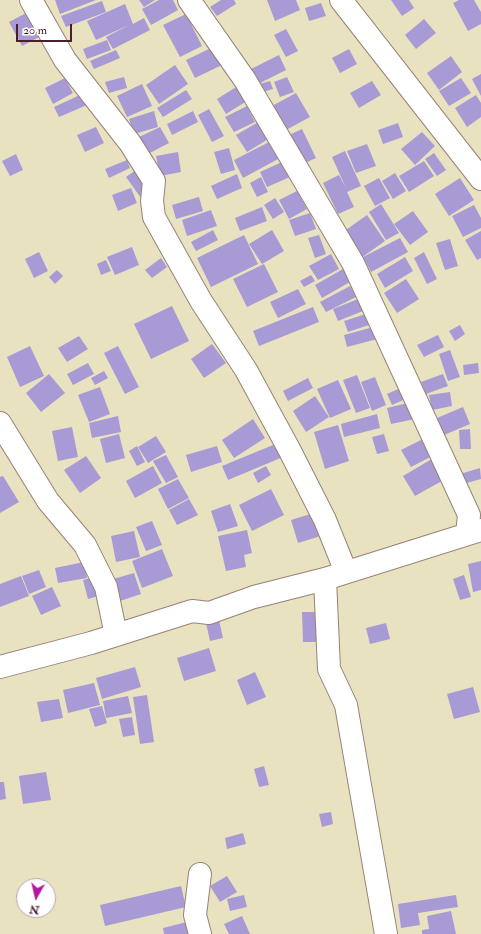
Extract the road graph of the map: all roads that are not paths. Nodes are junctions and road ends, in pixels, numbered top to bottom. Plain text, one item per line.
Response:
1 (30, 0) edge
2 (189, 0) edge
3 (341, 0) edge
4 (481, 179) edge
5 (0, 423) edge
6 (474, 532) edge
7 (346, 572) junction
8 (325, 579) junction
9 (116, 635) junction
10 (0, 667) edge
11 (200, 874) dead end
12 (200, 934) edge
13 (386, 934) edge

1 - 7 street
2 - 6 street
3 - 4 street
5 - 9 street
6 - 7 street
7 - 8 street
8 - 9 street
8 - 13 street
9 - 10 street
11 - 12 street

